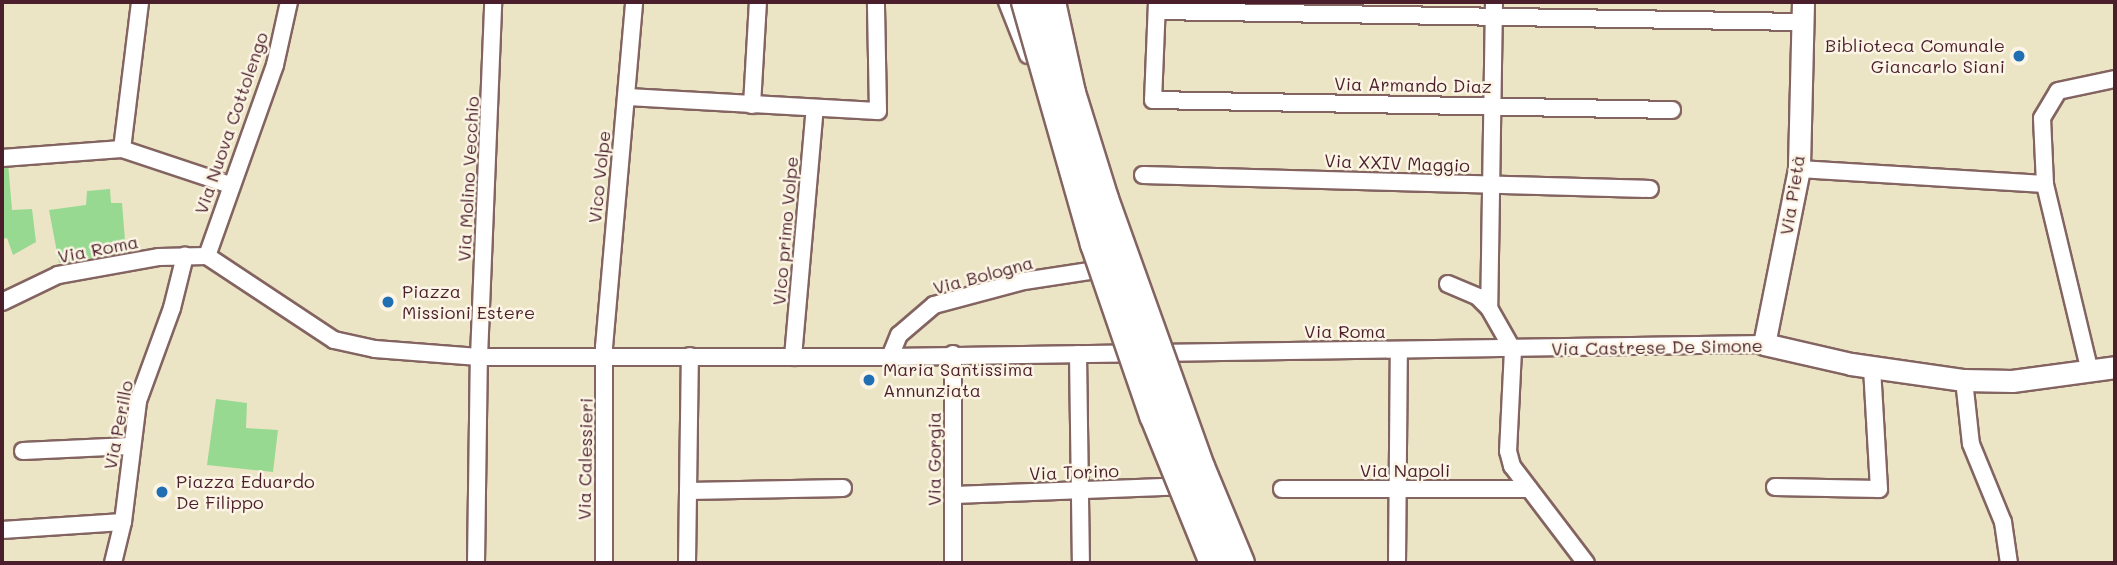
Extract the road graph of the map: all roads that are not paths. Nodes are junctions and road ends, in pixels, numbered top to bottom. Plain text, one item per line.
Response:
1 (140, 2) edge
2 (289, 2) edge
3 (493, 2) edge
4 (634, 2) edge
5 (758, 2) edge
6 (876, 2) edge
7 (1007, 2) edge
8 (1026, 2) edge
9 (1051, 2) edge
10 (1157, 6) edge
11 (1494, 8) edge
12 (1802, 12) edge
13 (2115, 79) edge
14 (627, 97) junction
15 (752, 105) junction
16 (1490, 106) junction
17 (815, 108) junction
18 (1672, 110) dead end
19 (122, 149) junction
20 (2, 158) edge
21 (1799, 169) junction
22 (1143, 175) dead end
23 (1489, 184) junction
24 (2045, 184) junction
25 (230, 185) junction
26 (1650, 189) dead end
27 (185, 256) junction
28 (207, 256) junction
29 (1111, 268) junction
30 (1448, 284) dead end
31 (2, 302) edge
32 (1489, 308) junction
33 (1764, 344) junction
34 (1513, 350) junction
35 (1142, 351) junction
36 (1399, 351) junction
37 (953, 354) junction
38 (1078, 354) junction
39 (606, 356) junction
40 (690, 356) junction
41 (479, 357) junction
42 (793, 357) junction
43 (890, 357) junction
44 (2115, 367) edge
45 (1872, 368) junction
46 (2090, 372) junction
47 (1964, 380) junction
48 (130, 446) junction
49 (23, 451) dead end
50 (1195, 485) junction
51 (1775, 487) dead end
52 (843, 488) dead end
53 (1282, 489) dead end
54 (1397, 489) junction
55 (1529, 489) junction
56 (688, 491) junction
57 (1080, 491) junction
58 (954, 495) junction
59 (123, 522) junction
60 (2, 530) edge
61 (113, 563) edge
62 (476, 563) edge
63 (604, 563) edge
64 (687, 563) edge
65 (953, 563) edge
66 (1081, 563) edge
67 (1214, 563) edge
68 (1226, 563) edge
69 (1240, 563) edge
70 (1397, 563) edge
71 (1586, 563) edge
72 (2009, 563) edge

1 - 19 street
2 - 25 street, Via Nuova Cottolengo
3 - 41 street, Via Molino Vecchio
4 - 14 street, Vico Volpe
5 - 15 street
6 - 17 street
7 - 29 street
8 - 67 highway, bridge
9 - 69 highway, bridge
10 - 11 street
10 - 16 street, Via Armando Diaz
11 - 12 street
11 - 16 street
12 - 21 street, Via Pietà
13 - 24 street
14 - 15 street
14 - 39 street, Vico Volpe
15 - 17 street
16 - 18 street, Via Armando Diaz
16 - 23 street
17 - 42 street, Vico primo Volpe
19 - 20 street
19 - 25 street
21 - 24 street
21 - 33 street, Via Pietà
22 - 23 street, Via XXIV Maggio
23 - 26 street, Via XXIV Maggio
23 - 32 street
24 - 46 street
25 - 28 street, Via Nuova Cottolengo
27 - 28 street, Via Roma
27 - 31 street, Via Roma
27 - 48 street, Via Perillo
28 - 41 street, Via Roma
29 - 35 street
29 - 43 street, Via Bologna
30 - 32 street
32 - 34 street
33 - 34 street, Via Castrese De Simone
33 - 45 street, Via Castrese De Simone
34 - 36 street, Via Roma
34 - 55 street
35 - 36 street, Via Roma
35 - 38 street, Via Roma
35 - 50 street
36 - 54 street
37 - 38 street, Via Roma
37 - 43 street, Via Roma
37 - 58 street, Via Gorgia
38 - 57 street
39 - 40 street, Via Roma
39 - 41 street, Via Roma
39 - 63 street, Via Calessieri
40 - 42 street, Via Roma
40 - 56 street
41 - 62 street, Via Molino Vecchio
42 - 43 street, Via Roma
44 - 46 street, Via Castrese De Simone
45 - 47 street, Via Castrese De Simone
45 - 51 street
46 - 47 street, Via Castrese De Simone
47 - 72 street
48 - 49 street
48 - 59 street, Via Perillo
50 - 57 street, Via Torino
50 - 68 street
52 - 56 street
53 - 54 street, Via Napoli
54 - 55 street, Via Napoli
54 - 70 street
55 - 71 street
56 - 64 street
57 - 58 street, Via Torino
57 - 66 street
58 - 65 street, Via Gorgia
59 - 60 street
59 - 61 street, Via Perillo

